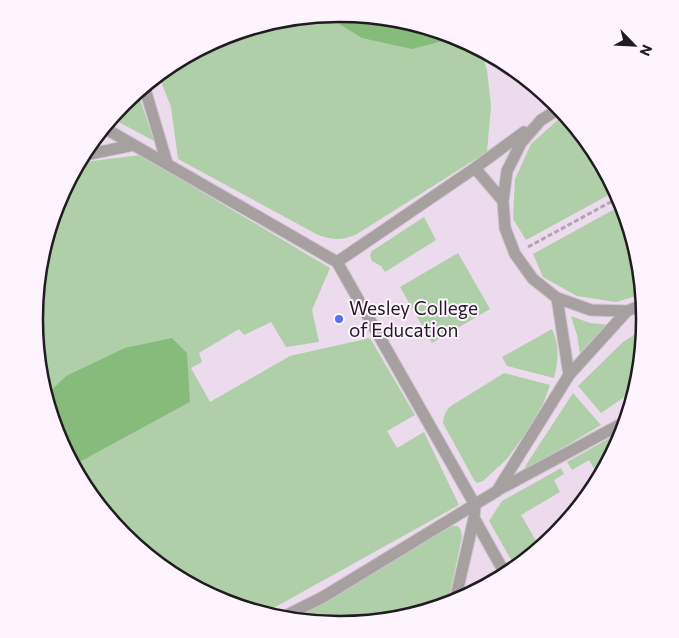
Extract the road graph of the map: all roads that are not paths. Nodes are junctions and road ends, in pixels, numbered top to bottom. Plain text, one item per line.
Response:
1 (146, 94) edge
2 (553, 113) edge
3 (541, 120) junction
4 (110, 132) edge
5 (134, 145) junction
6 (94, 153) edge
7 (166, 163) junction
8 (475, 168) junction
9 (502, 201) junction
10 (337, 262) junction
11 (557, 298) junction
12 (635, 308) edge
13 (627, 310) junction
14 (569, 375) junction
15 (615, 427) edge
16 (497, 491) junction
17 (475, 505) junction
18 (474, 518) junction
19 (502, 567) edge
20 (457, 591) edge
21 (293, 612) edge

1 - 7 lane
2 - 3 lane
3 - 8 lane
3 - 9 lane
4 - 5 lane
5 - 6 lane
5 - 7 lane
7 - 10 lane
8 - 9 lane
8 - 10 lane
9 - 11 lane
10 - 17 lane
11 - 13 lane
11 - 14 lane
12 - 13 lane
13 - 14 lane
14 - 16 lane
15 - 16 lane
16 - 17 lane
17 - 18 lane
17 - 21 lane
18 - 19 lane
18 - 20 lane

